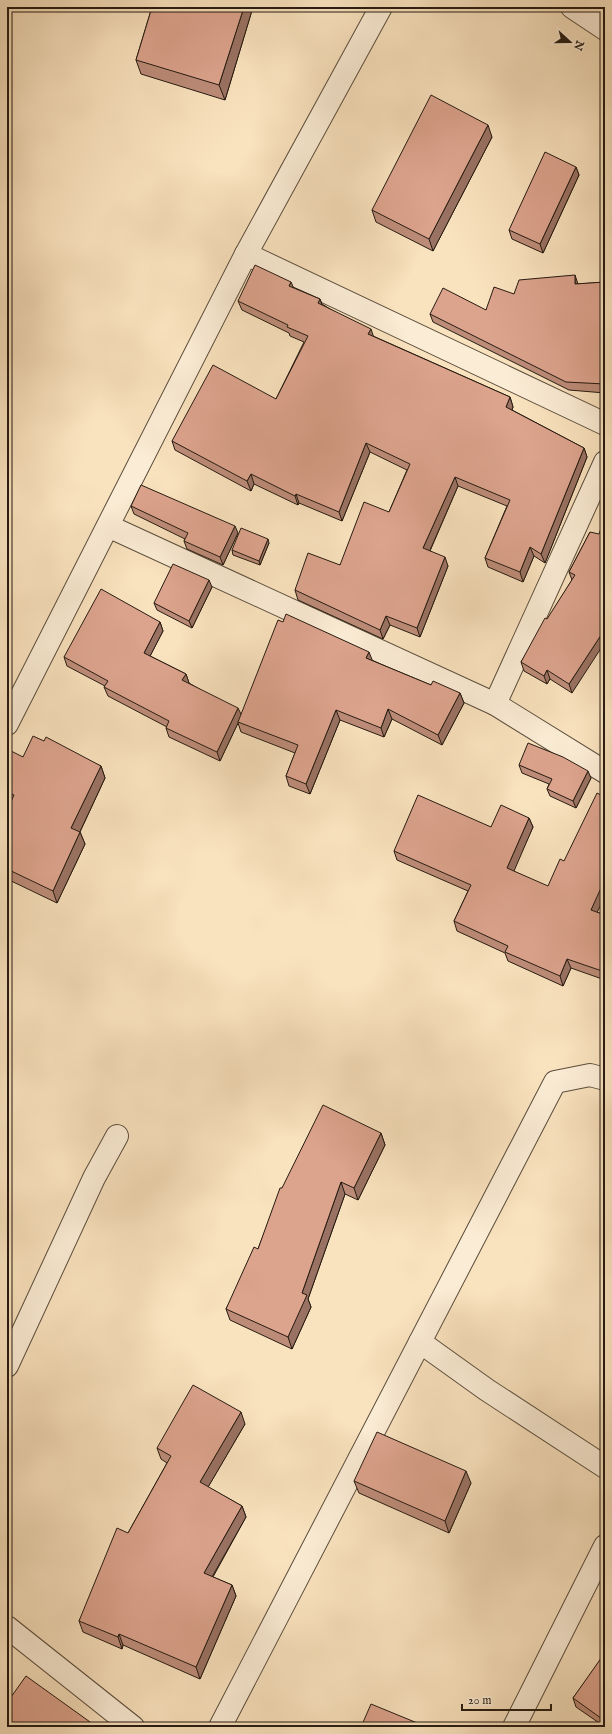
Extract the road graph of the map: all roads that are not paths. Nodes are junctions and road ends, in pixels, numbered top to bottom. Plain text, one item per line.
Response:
1 (381, 7) edge
2 (572, 7) edge
3 (605, 29) edge
4 (246, 254) junction
5 (605, 424) edge
6 (605, 462) edge
7 (108, 526) junction
8 (495, 704) junction
9 (7, 724) edge
10 (605, 772) edge
11 (605, 1079) edge
12 (117, 1136) dead end
13 (420, 1342) junction
14 (7, 1366) edge
15 (605, 1466) edge
16 (605, 1546) edge
17 (7, 1627) edge
18 (132, 1727) edge
19 (220, 1727) edge
20 (514, 1727) edge

1 - 4 street
2 - 3 street
4 - 5 street
4 - 7 street
6 - 8 street
7 - 8 street
7 - 9 street
8 - 10 street
11 - 13 street
12 - 14 street
13 - 15 street
13 - 19 street
16 - 20 street
17 - 18 street

